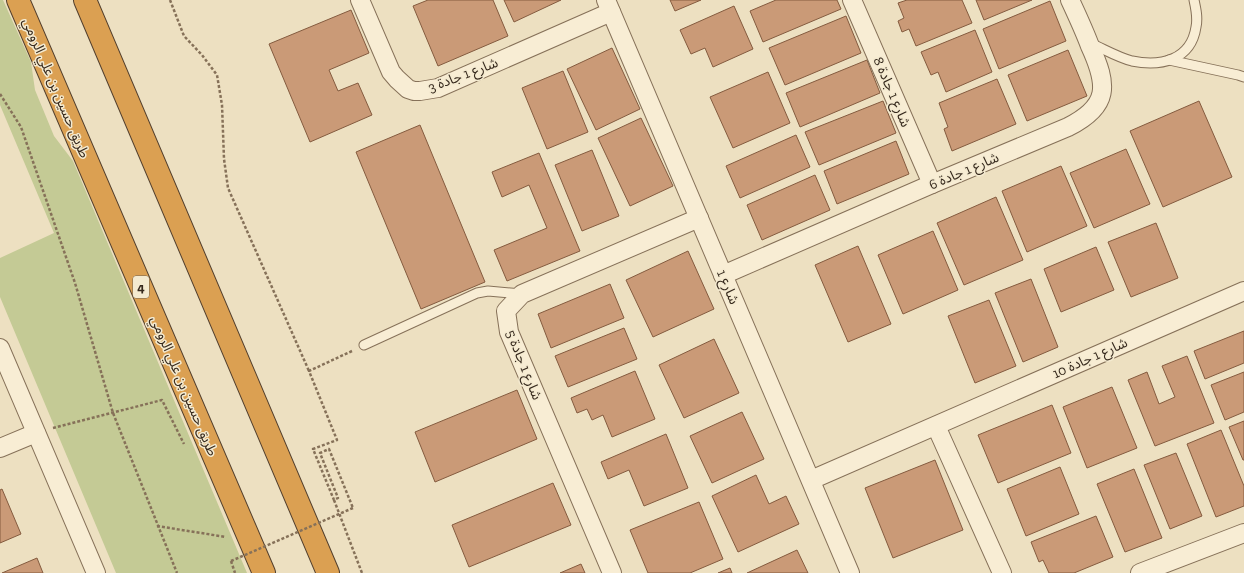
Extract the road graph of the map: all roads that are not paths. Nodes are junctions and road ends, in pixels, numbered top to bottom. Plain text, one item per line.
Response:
1 (18, 0) edge
2 (85, 0) edge
3 (360, 0) edge
4 (852, 0) edge
5 (1070, 0) edge
6 (1194, 0) edge
7 (609, 6) edge
8 (1089, 42) junction
9 (1169, 60) junction
10 (1244, 77) edge
11 (932, 184) junction
12 (699, 218) junction
13 (723, 274) junction
14 (1244, 291) edge
15 (522, 294) junction
16 (364, 345) road end
17 (0, 348) edge
18 (936, 426) junction
19 (36, 432) junction
20 (0, 448) edge
21 (811, 480) junction
22 (1244, 533) edge
23 (96, 573) edge
24 (264, 573) edge
25 (328, 573) edge
26 (612, 573) edge
27 (850, 573) edge
28 (1002, 573) edge
29 (1140, 573) edge

1 - 24 highway, طريق حسين بن علي الرومي / 4
2 - 25 highway
3 - 7 street, شارع 1 جادة 3
4 - 11 street, شارع 1 جادة 8
5 - 8 street, شارع 1 جادة 6
6 - 9 lane
7 - 12 street, شارع 1
8 - 9 lane
8 - 11 street, شارع 1 جادة 6
9 - 10 lane
11 - 13 street, شارع 1 جادة 6
12 - 13 street, شارع 1
12 - 15 street, شارع 1 جادة 5
13 - 21 street, شارع 1
14 - 18 street, شارع 1 جادة 10
15 - 16 lane
15 - 26 street, شارع 1 جادة 5
17 - 19 street
18 - 21 street, شارع 1 جادة 10
18 - 28 street
19 - 20 street
19 - 23 street
21 - 27 street, شارع 1
22 - 29 street

